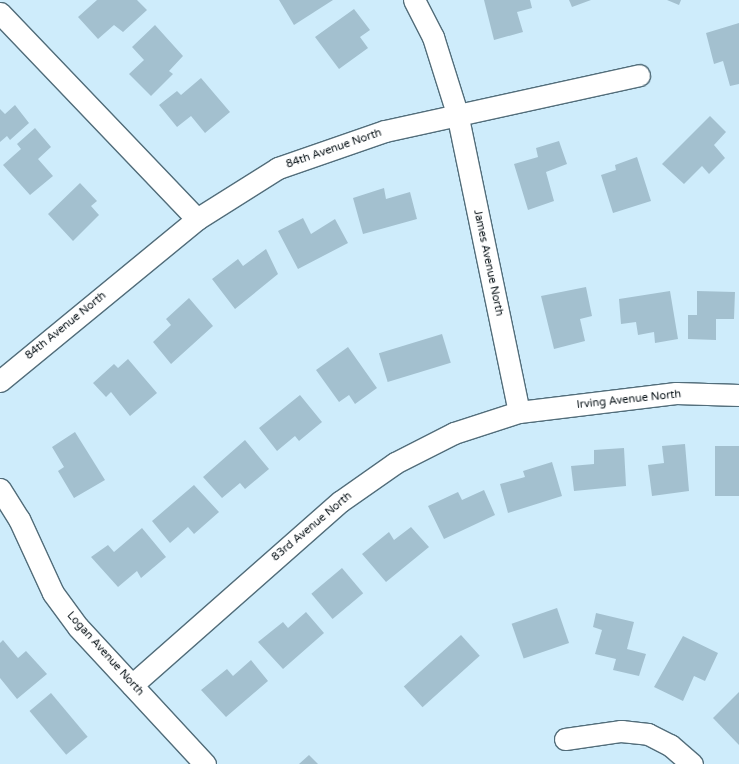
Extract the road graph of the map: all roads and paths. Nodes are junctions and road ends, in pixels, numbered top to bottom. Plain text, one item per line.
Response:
1 (414, 0) edge
2 (0, 13) edge
3 (639, 75) dead end
4 (457, 113) junction
5 (197, 219) junction
6 (0, 381) edge
7 (739, 395) edge
8 (519, 412) junction
9 (0, 490) edge
10 (132, 685) junction
11 (566, 739) dead end
12 (205, 764) edge
13 (692, 764) edge

1 - 4 street, James Avenue North
2 - 5 street
3 - 4 street, 84th Avenue North
4 - 5 street, 84th Avenue North
4 - 8 street, James Avenue North
5 - 6 street, 84th Avenue North
7 - 8 street, Irving Avenue North
8 - 10 street, 83rd Avenue North
9 - 10 street, Logan Avenue North
10 - 12 street, Logan Avenue North
11 - 13 street

